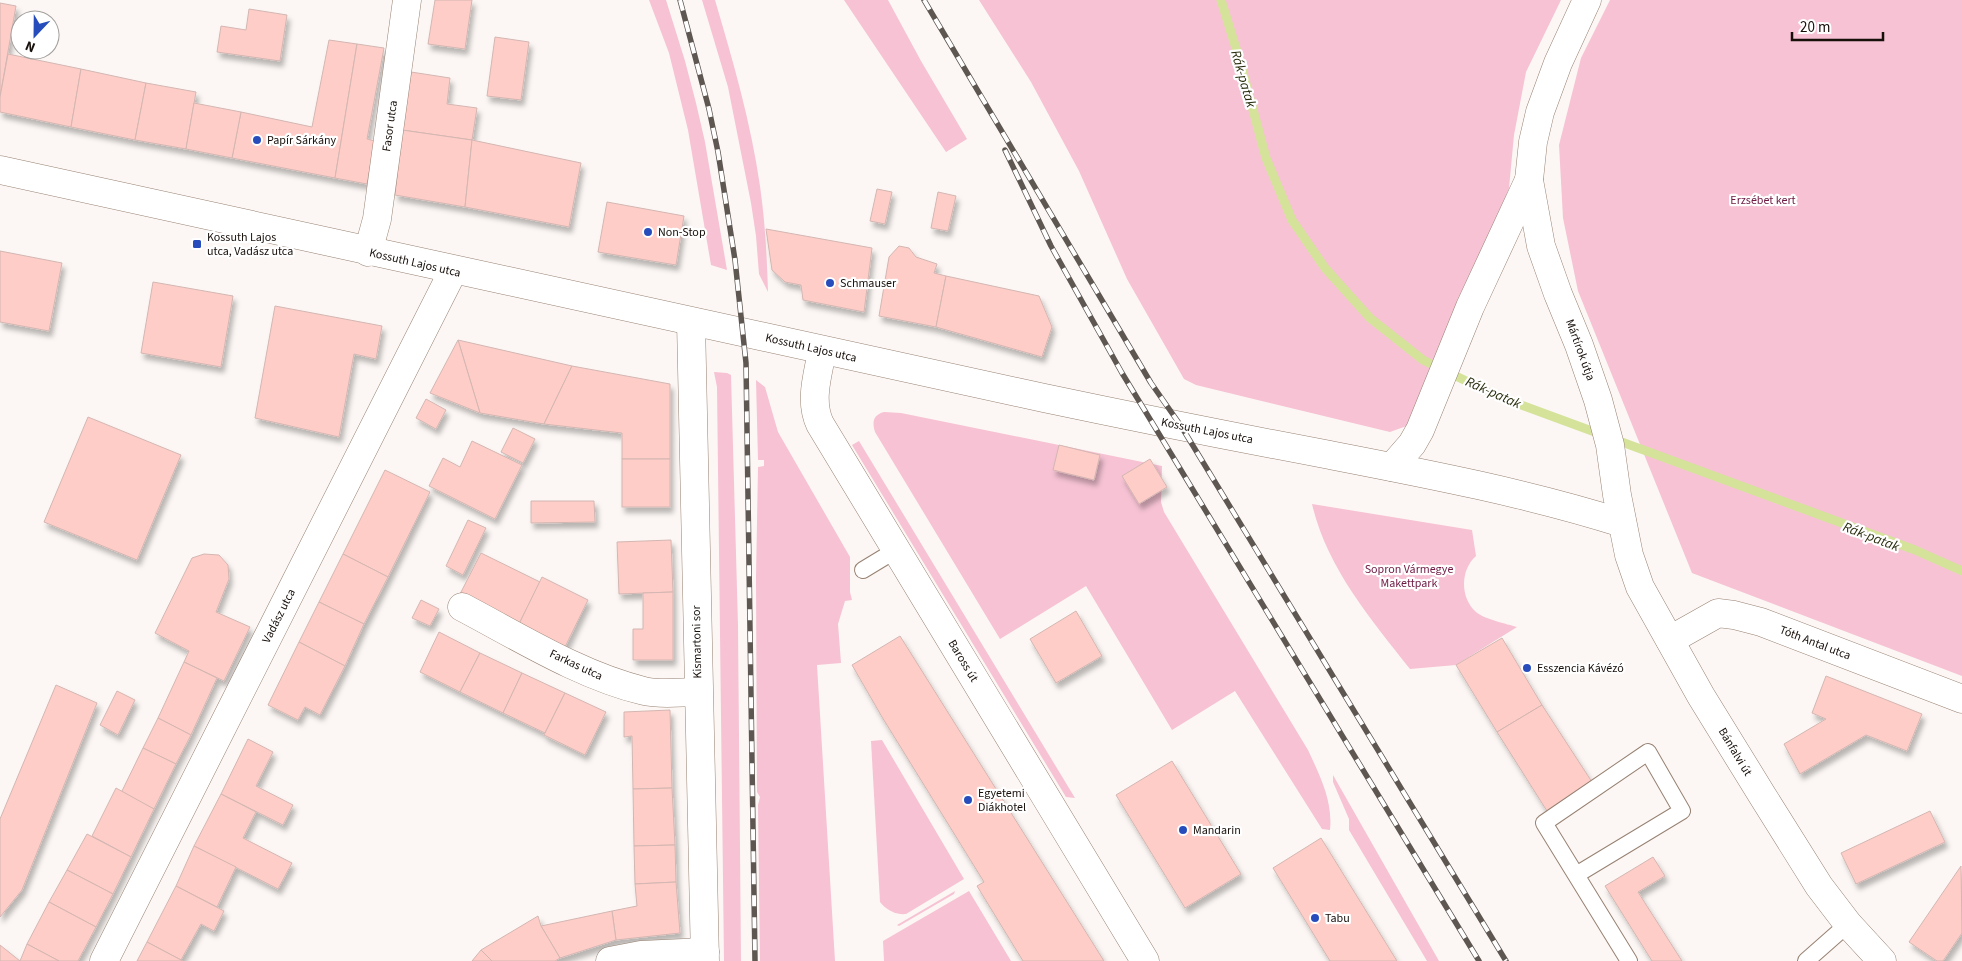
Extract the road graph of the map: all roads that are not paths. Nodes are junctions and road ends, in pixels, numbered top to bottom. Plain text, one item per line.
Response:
1 (407, 0) edge
2 (1587, 0) edge
3 (0, 170) edge
4 (1528, 180) junction
5 (368, 252) junction
6 (453, 271) junction
7 (691, 322) junction
8 (822, 351) junction
9 (1392, 467) junction
10 (1622, 524) junction
11 (896, 550) junction
12 (863, 570) dead end
13 (462, 607) dead end
14 (1670, 640) junction
15 (698, 692) junction
16 (1962, 699) edge
17 (1576, 875) junction
18 (1848, 924) junction
19 (705, 956) edge
20 (104, 961) edge
21 (610, 961) edge
22 (1145, 961) edge
23 (1629, 961) edge
24 (1806, 961) edge
25 (1882, 961) edge

1 - 5 street, Fasor utca
2 - 4 street, Mártírok útja
3 - 5 street, Kossuth Lajos utca
4 - 9 street, Mártírok útja
4 - 10 street, Mártírok útja
5 - 6 street, Kossuth Lajos utca
6 - 7 street, Kossuth Lajos utca
6 - 20 street, Vadász utca
7 - 8 street, Kossuth Lajos utca
7 - 15 street, Kismartoni sor
8 - 9 street, Kossuth Lajos utca
8 - 11 street, Baross út
9 - 10 street, Kossuth Lajos utca
10 - 14 street, Bánfalvi út
11 - 12 lane
11 - 22 street, Baross út
13 - 15 street, Farkas utca
14 - 16 street, Tóth Antal utca
14 - 18 street, Bánfalvi út
15 - 19 street, Kismartoni sor
17 - 17 lane
17 - 23 lane
18 - 24 lane
18 - 25 street, Bánfalvi út
19 - 21 street

